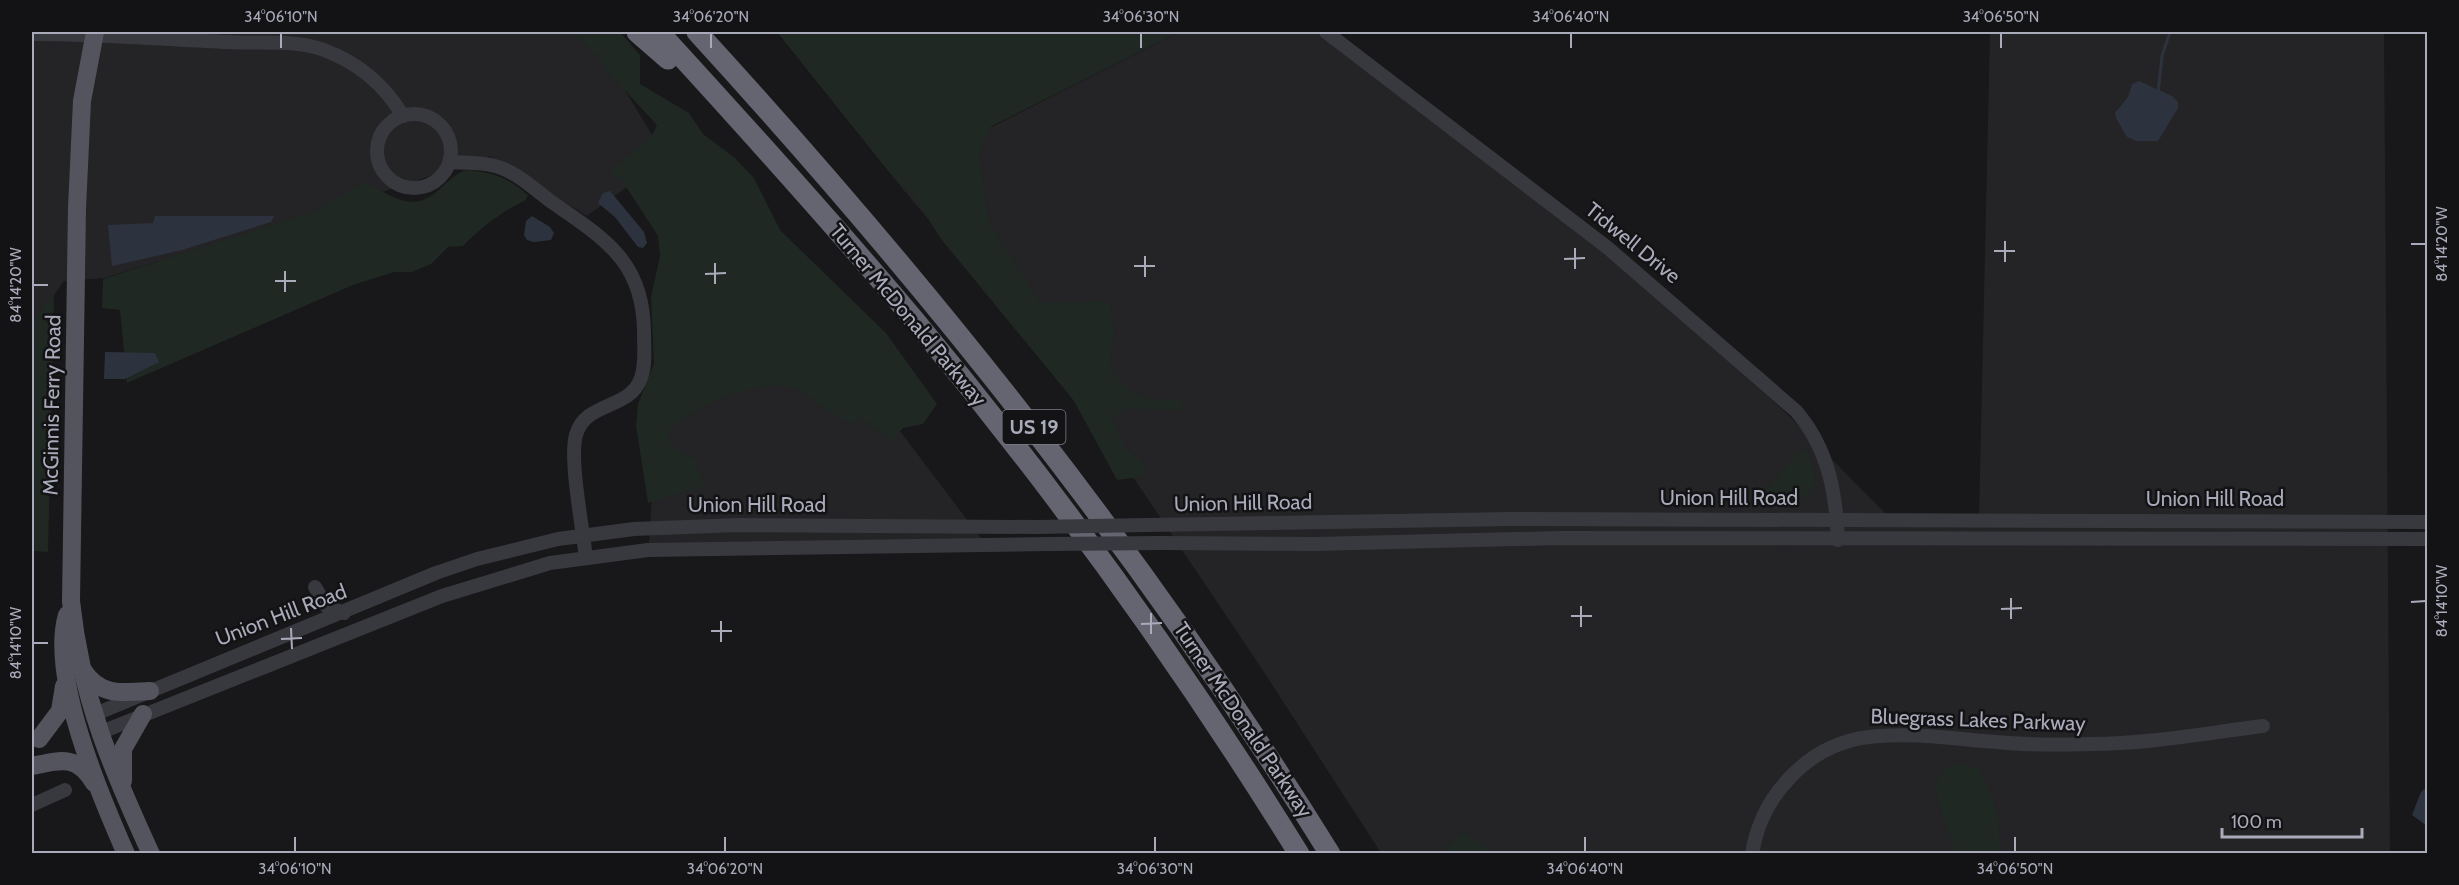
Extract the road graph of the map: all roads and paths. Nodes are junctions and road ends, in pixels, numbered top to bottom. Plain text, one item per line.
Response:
1 (197, 32) edge
2 (637, 32) edge
3 (658, 32) edge
4 (697, 32) edge
5 (717, 32) edge
6 (1326, 32) edge
7 (94, 33) edge
8 (32, 34) edge
9 (238, 43) junction
10 (403, 116) junction
11 (792, 136) junction
12 (760, 143) junction
13 (450, 162) junction
14 (1837, 519) junction
15 (2427, 522) edge
16 (584, 536) junction
17 (2427, 539) edge
18 (1838, 540) junction
19 (586, 558) junction
20 (344, 613) junction
21 (312, 626) junction
22 (71, 665) junction
23 (150, 691) junction
24 (143, 714) junction
25 (85, 719) junction
26 (2263, 726) dead end
27 (91, 737) junction
28 (35, 740) edge
29 (32, 764) edge
30 (65, 790) dead end
31 (101, 795) junction
32 (126, 800) junction
33 (32, 805) edge
34 (126, 854) edge
35 (151, 854) edge
36 (1299, 854) edge
37 (1330, 854) edge
38 (1752, 854) edge

1 - 9 street
2 - 12 highway
3 - 12 highway, Turner McDonald Parkway / US 19
4 - 11 highway, Turner McDonald Parkway / US 19
5 - 11 highway
6 - 14 street, Tidwell Drive
7 - 8 street
7 - 9 street
7 - 22 main road, McGinnis Ferry Road
9 - 10 street
10 - 13 street
10 - 13 street
11 - 37 highway, Turner McDonald Parkway / US 19
12 - 36 highway, Turner McDonald Parkway / US 19
13 - 16 street
14 - 15 street, Union Hill Road
14 - 16 street, Union Hill Road, bridge
14 - 18 street, Tidwell Drive
16 - 19 street
16 - 20 street, Union Hill Road
17 - 18 street, Union Hill Road
18 - 19 street, Union Hill Road, bridge
19 - 24 street, Union Hill Road
20 - 21 street, Union Hill Road
20 - 21 street
21 - 23 street, Union Hill Road
22 - 23 main road
22 - 25 main road, McGinnis Ferry Road
22 - 28 main road
23 - 25 street, Union Hill Road
24 - 27 street, Union Hill Road
24 - 32 main road
25 - 27 main road, McGinnis Ferry Road
25 - 28 main road
26 - 38 street, Bluegrass Lakes Parkway
27 - 29 main road
27 - 31 main road, McGinnis Ferry Road
27 - 32 main road
29 - 31 main road
30 - 33 street
31 - 34 main road, McGinnis Ferry Road
32 - 35 main road

